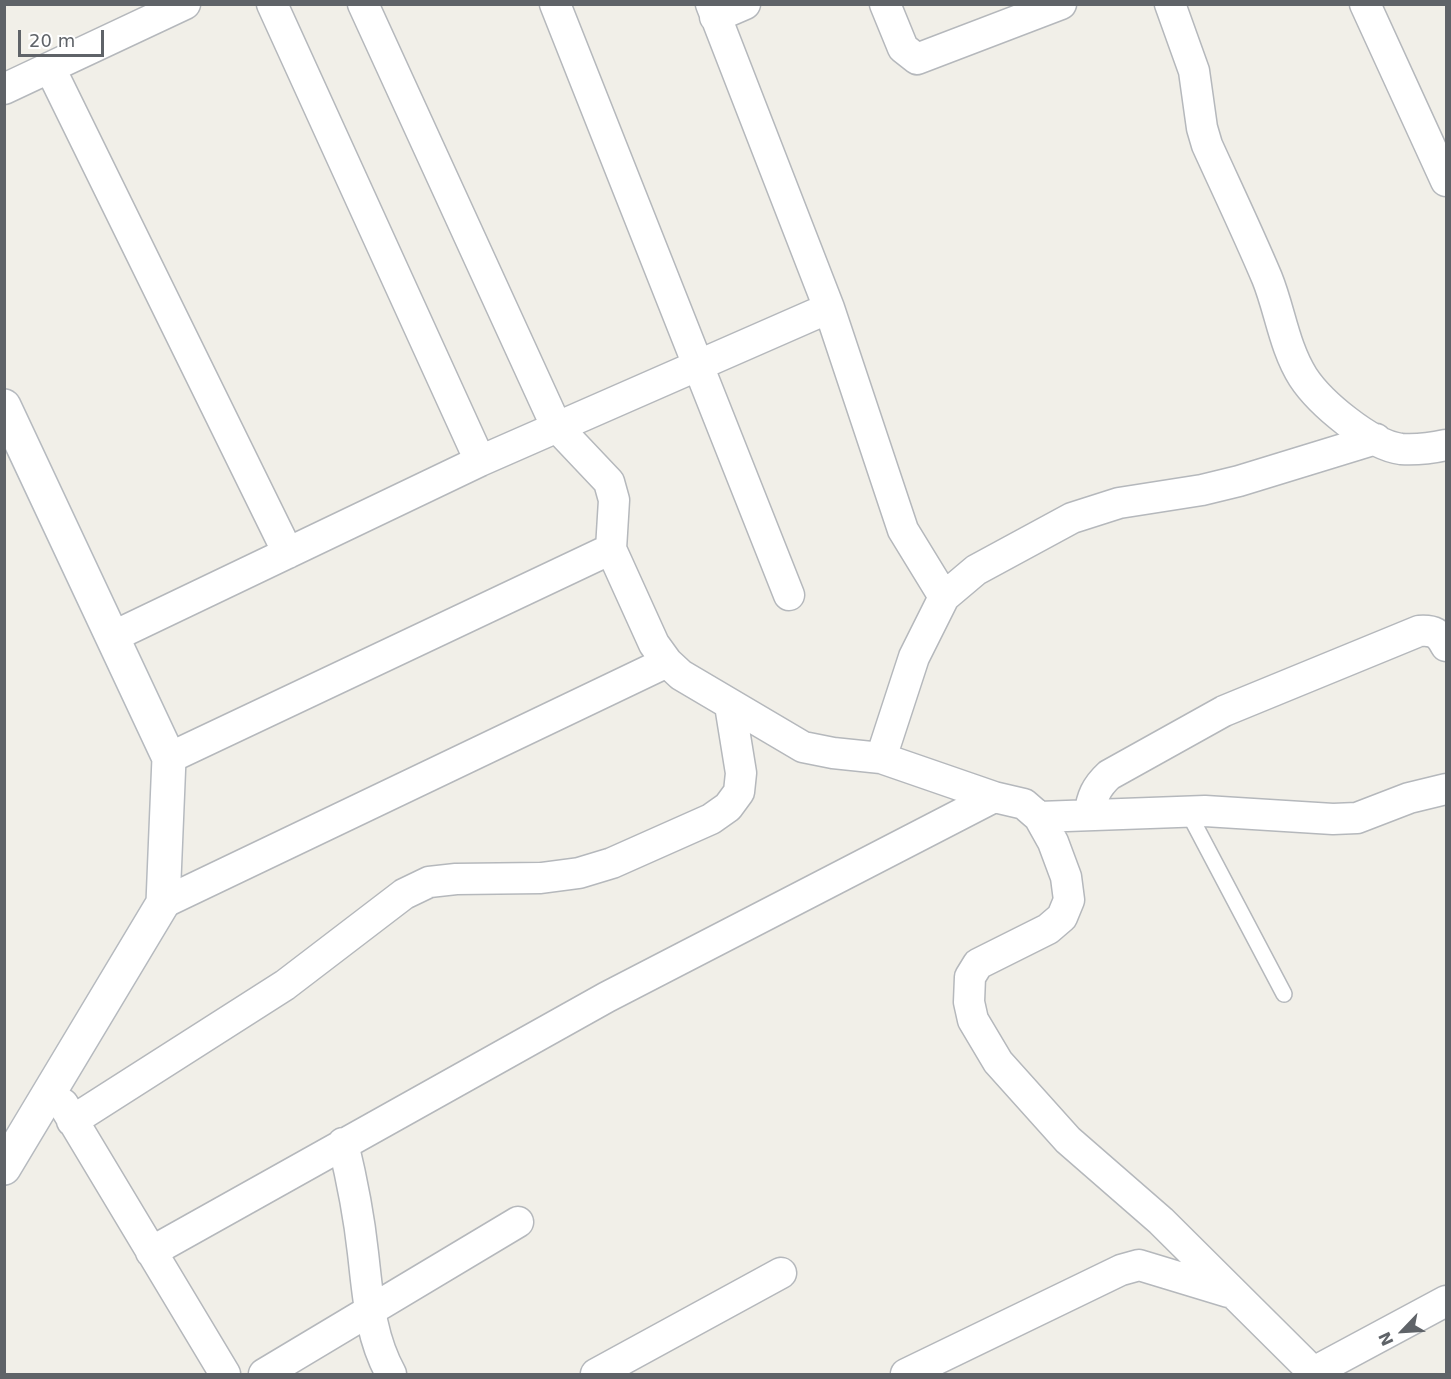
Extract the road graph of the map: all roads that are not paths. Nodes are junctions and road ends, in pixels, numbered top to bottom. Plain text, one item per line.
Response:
1 (185, 4) edge
2 (272, 4) edge
3 (363, 4) edge
4 (555, 4) edge
5 (745, 4) edge
6 (885, 4) edge
7 (1061, 4) edge
8 (1170, 4) edge
9 (1365, 4) edge
10 (713, 11) edge
11 (50, 68) junction
12 (4, 89) edge
13 (1446, 182) edge
14 (829, 308) junction
15 (698, 365) junction
16 (4, 406) edge
17 (556, 426) junction
18 (1376, 439) junction
19 (1446, 445) edge
20 (480, 460) junction
21 (611, 549) junction
22 (288, 553) junction
23 (789, 596) dead end
24 (944, 597) junction
25 (112, 637) junction
26 (1446, 646) edge
27 (667, 662) junction
28 (730, 705) junction
29 (169, 758) junction
30 (881, 758) junction
31 (1446, 789) edge
32 (994, 797) junction
33 (1188, 812) junction
34 (1089, 815) junction
35 (1039, 817) junction
36 (163, 903) junction
37 (1284, 994) dead end
38 (53, 1088) junction
39 (72, 1121) junction
40 (343, 1143) junction
41 (4, 1168) edge
42 (518, 1222) dead end
43 (151, 1252) junction
44 (781, 1273) dead end
45 (1231, 1293) junction
46 (1446, 1301) edge
47 (369, 1312) junction
48 (225, 1374) edge
49 (264, 1374) edge
50 (391, 1374) edge
51 (596, 1374) edge
52 (906, 1374) edge
53 (1313, 1374) edge

1 - 11 street
2 - 20 street
3 - 17 street
4 - 15 street
5 - 10 street
6 - 7 street
8 - 18 street
9 - 13 street
10 - 14 street
11 - 12 street
11 - 22 street
14 - 15 street
14 - 24 street
15 - 17 street
15 - 23 street
16 - 25 street
17 - 20 street
17 - 21 street
18 - 19 street
18 - 24 street
20 - 22 street
21 - 27 street
21 - 29 street
22 - 25 street
24 - 30 street
25 - 29 street
26 - 34 street
27 - 28 street
27 - 36 street
28 - 30 street
28 - 39 street
29 - 36 street
30 - 32 street
31 - 33 street
32 - 35 street
32 - 40 street
33 - 34 street
33 - 37 lane
34 - 35 street
35 - 45 street
36 - 38 street
38 - 39 street
38 - 41 street
39 - 43 street
40 - 43 street
40 - 47 street
42 - 47 street
43 - 48 street
44 - 51 street
45 - 52 street
45 - 53 street
46 - 53 street
47 - 49 street
47 - 50 street

